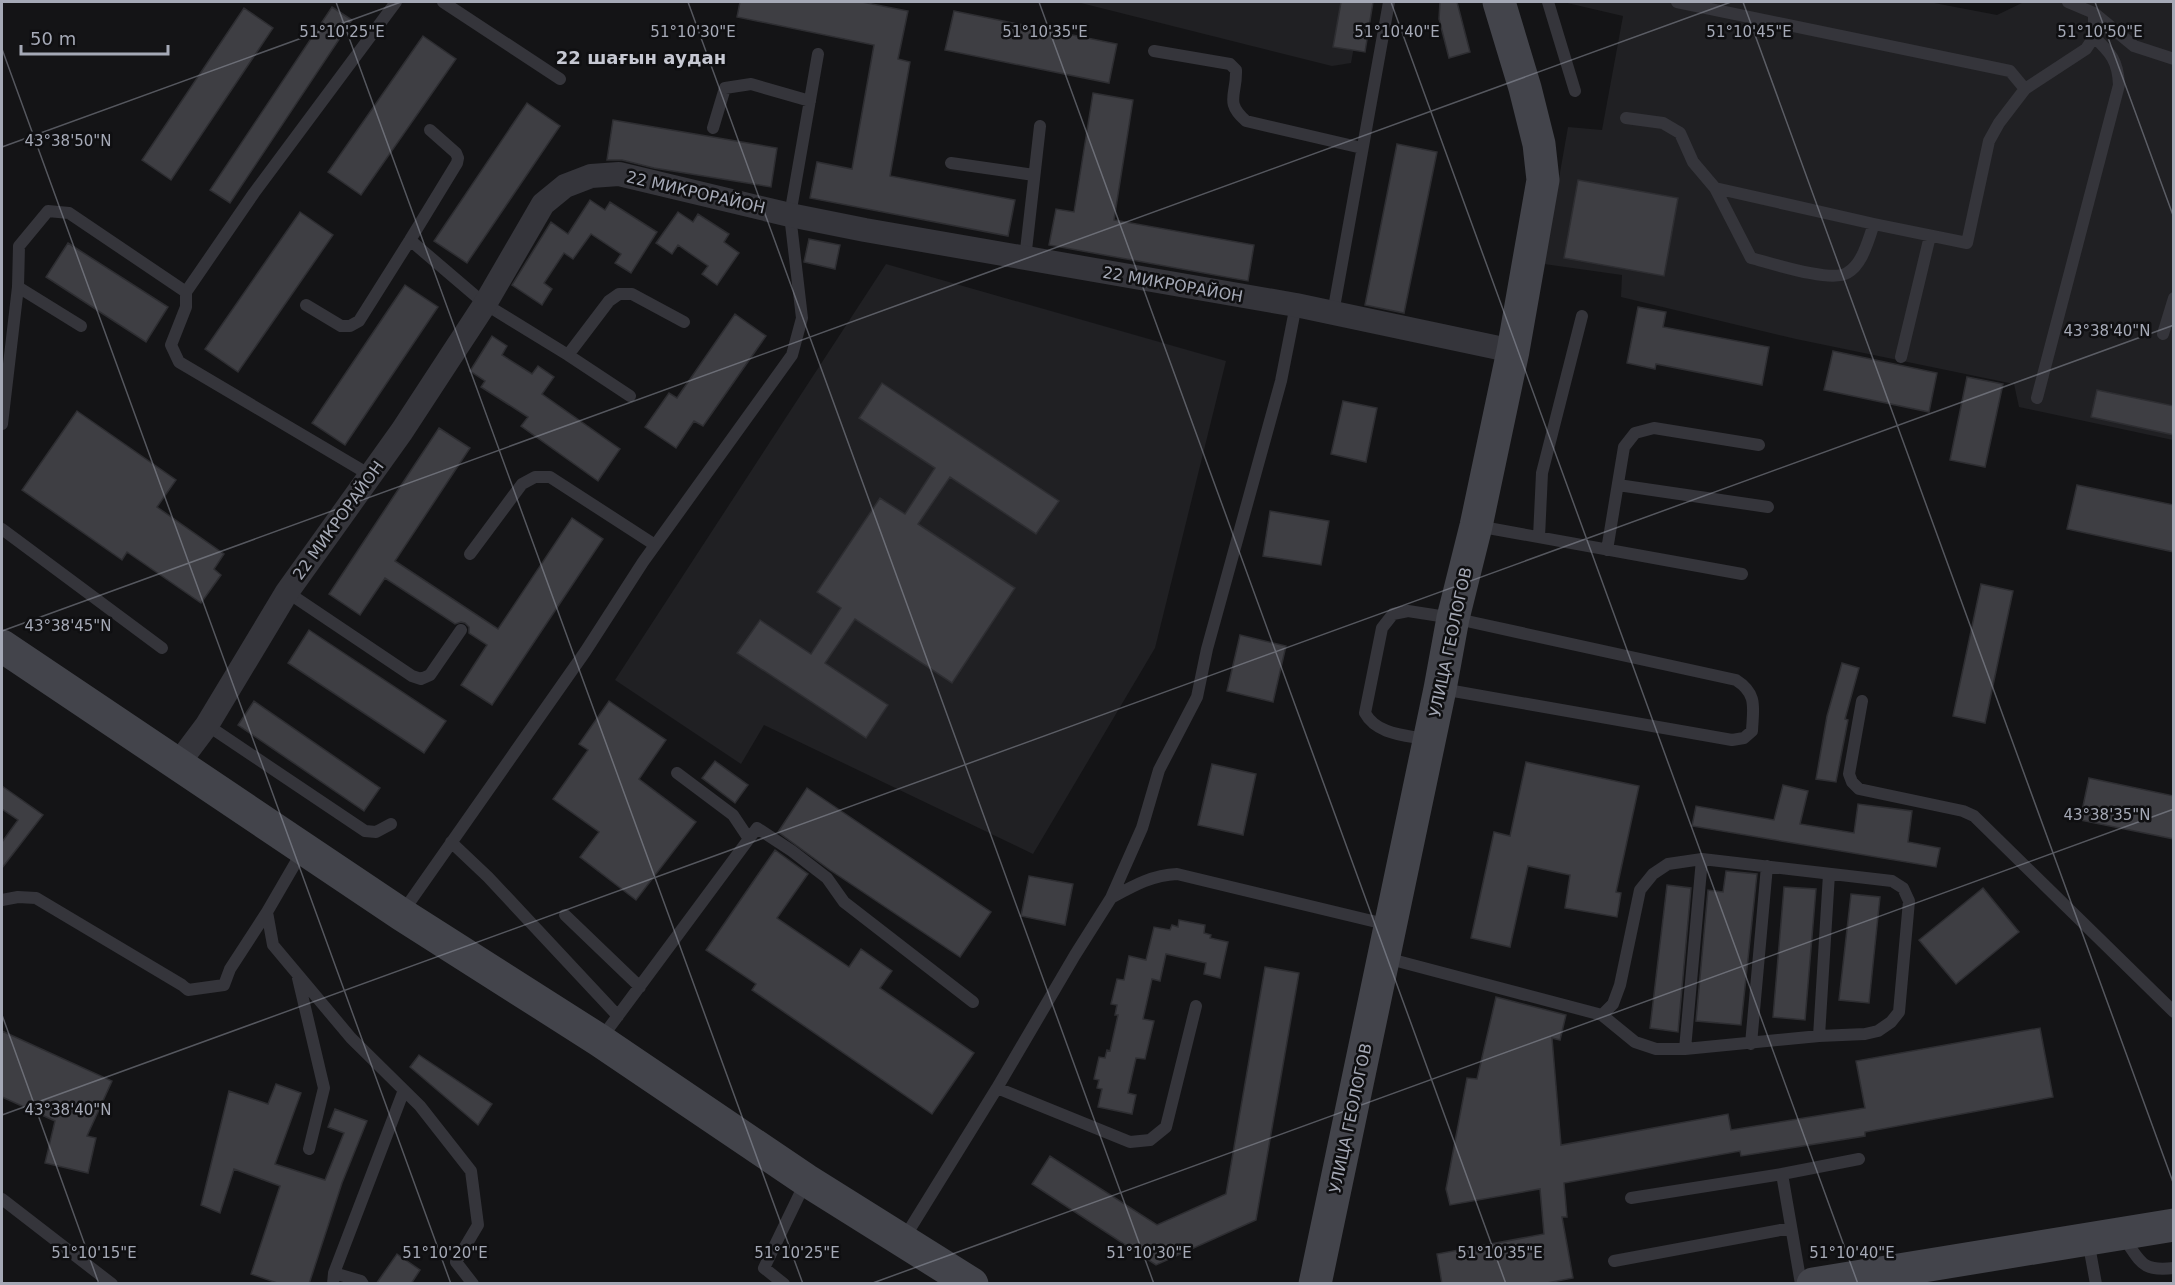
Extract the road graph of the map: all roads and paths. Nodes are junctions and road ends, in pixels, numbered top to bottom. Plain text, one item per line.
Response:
1 (396, 2) edge
2 (443, 2) edge
3 (1389, 2) edge
4 (1499, 2) edge
5 (1548, 2) edge
6 (1677, 2) edge
7 (2068, 2) edge
8 (2094, 14) junction
9 (2094, 36) junction
10 (1154, 51) dead end
11 (818, 54) dead end
12 (2174, 59) edge
13 (560, 79) dead end
14 (2025, 90) junction
15 (1575, 91) dead end
16 (810, 100) junction
17 (1626, 118) dead end
18 (1040, 126) dead end
19 (713, 128) dead end
20 (430, 130) dead end
21 (1362, 148) junction
22 (951, 163) dead end
23 (1034, 176) junction
24 (1715, 188) junction
25 (790, 215) junction
26 (1874, 224) junction
27 (1930, 236) junction
28 (410, 240) junction
29 (1025, 259) junction
30 (18, 287) junction
31 (186, 291) junction
32 (2174, 298) edge
33 (485, 304) junction
34 (306, 305) dead end
35 (1296, 305) junction
36 (1333, 313) junction
37 (1582, 316) dead end
38 (684, 322) dead end
39 (81, 326) dead end
40 (2163, 334) dead end
41 (1513, 351) junction
42 (568, 355) junction
43 (1901, 357) dead end
44 (630, 396) dead end
45 (2037, 398) dead end
46 (2, 424) edge
47 (1759, 445) dead end
48 (370, 475) junction
49 (1618, 485) junction
50 (1768, 507) dead end
51 (1476, 526) junction
52 (2, 529) edge
53 (1539, 537) junction
54 (655, 545) junction
55 (1607, 550) junction
56 (470, 554) dead end
57 (1742, 573) dead end
58 (287, 592) junction
59 (1453, 618) junction
60 (461, 630) dead end
61 (2, 646) edge
62 (162, 648) dead end
63 (1440, 689) junction
64 (1862, 701) dead end
65 (207, 725) junction
66 (1430, 741) junction
67 (177, 765) junction
68 (677, 773) dead end
69 (390, 824) dead end
70 (749, 839) junction
71 (451, 842) junction
72 (303, 849) junction
73 (1702, 858) junction
74 (1767, 866) junction
75 (1829, 873) junction
76 (1111, 898) junction
77 (2, 900) edge
78 (267, 912) junction
79 (401, 914) junction
80 (566, 915) dead end
81 (1390, 926) junction
82 (1385, 958) junction
83 (297, 974) junction
84 (640, 987) junction
85 (973, 1002) dead end
86 (1196, 1006) dead end
87 (2174, 1012) edge
88 (1602, 1015) junction
89 (609, 1028) junction
90 (1819, 1036) junction
91 (1751, 1044) junction
92 (1686, 1049) junction
93 (997, 1088) junction
94 (404, 1090) junction
95 (309, 1149) dead end
96 (1859, 1159) dead end
97 (1782, 1174) junction
98 (806, 1180) junction
99 (1631, 1198) dead end
100 (2, 1199) edge
101 (2174, 1225) edge
102 (1791, 1228) junction
103 (2120, 1233) junction
104 (2088, 1239) junction
105 (902, 1241) junction
106 (1614, 1261) dead end
107 (2174, 1268) edge
108 (334, 1278) edge
109 (111, 1284) edge
110 (363, 1284) edge
111 (473, 1284) edge
112 (784, 1284) edge
113 (972, 1284) edge
114 (1315, 1284) edge
115 (1802, 1284) edge
116 (1813, 1284) edge
117 (2096, 1284) edge

1 - 31 lane
2 - 13 lane
3 - 21 lane
4 - 41 main road, УЛИЦА ГЕОЛОГОВ
5 - 15 lane
6 - 14 lane
7 - 8 lane
8 - 9 lane
8 - 12 lane
9 - 14 lane
9 - 45 lane
10 - 21 lane
11 - 16 lane
14 - 27 lane
16 - 19 lane
16 - 25 lane
17 - 24 lane
18 - 23 lane
20 - 28 lane
21 - 36 lane
22 - 23 lane
23 - 29 lane
24 - 26 lane
24 - 26 lane
25 - 29 street, 22 МИКРОРАЙОН
25 - 33 street, 22 МИКРОРАЙОН
25 - 54 lane
26 - 27 lane
27 - 43 lane
28 - 33 lane
28 - 34 lane
29 - 35 street, 22 МИКРОРАЙОН
30 - 31 lane
30 - 39 lane
30 - 46 lane
31 - 48 lane
32 - 40 lane
33 - 42 lane
33 - 48 street, 22 МИКРОРАЙОН
35 - 36 street, 22 МИКРОРАЙОН
35 - 76 lane
36 - 41 street, 22 МИКРОРАЙОН
37 - 53 lane
38 - 42 lane
41 - 51 main road, УЛИЦА ГЕОЛОГОВ
42 - 44 lane
47 - 49 lane
48 - 58 street, 22 МИКРОРАЙОН
49 - 50 lane
49 - 55 lane
51 - 53 lane
51 - 59 main road, УЛИЦА ГЕОЛОГОВ
52 - 62 lane
53 - 55 lane
54 - 56 lane
54 - 71 lane
55 - 57 lane
58 - 60 lane
58 - 65 street, 22 МИКРОРАЙОН
59 - 63 main road, УЛИЦА ГЕОЛОГОВ
59 - 63 lane
59 - 66 lane
61 - 67 main road
63 - 66 main road, УЛИЦА ГЕОЛОГОВ
64 - 87 lane
65 - 67 street, 22 МИКРОРАЙОН
65 - 69 lane
66 - 81 main road, УЛИЦА ГЕОЛОГОВ
67 - 72 main road
68 - 70 lane
70 - 84 lane
70 - 85 lane
71 - 79 lane
71 - 89 lane
72 - 78 lane
72 - 79 main road
73 - 74 lane
73 - 88 lane
73 - 92 lane
74 - 75 lane
74 - 91 lane
75 - 90 lane
75 - 90 lane
76 - 81 lane
76 - 93 lane
77 - 78 lane
78 - 83 lane
79 - 89 main road
80 - 84 lane
81 - 82 main road, УЛИЦА ГЕОЛОГОВ
82 - 88 lane
82 - 114 main road, УЛИЦА ГЕОЛОГОВ
83 - 94 lane
83 - 95 lane
84 - 89 lane
86 - 93 lane
88 - 92 lane
89 - 98 main road
90 - 91 lane
91 - 92 lane
93 - 105 lane
94 - 108 lane
94 - 111 lane
96 - 97 lane
97 - 99 lane
97 - 102 lane
98 - 105 main road
98 - 112 lane
100 - 109 lane
101 - 103 main road
102 - 106 lane
102 - 115 lane
103 - 104 main road
103 - 107 lane
104 - 116 main road
104 - 117 lane
105 - 113 main road
108 - 110 lane

